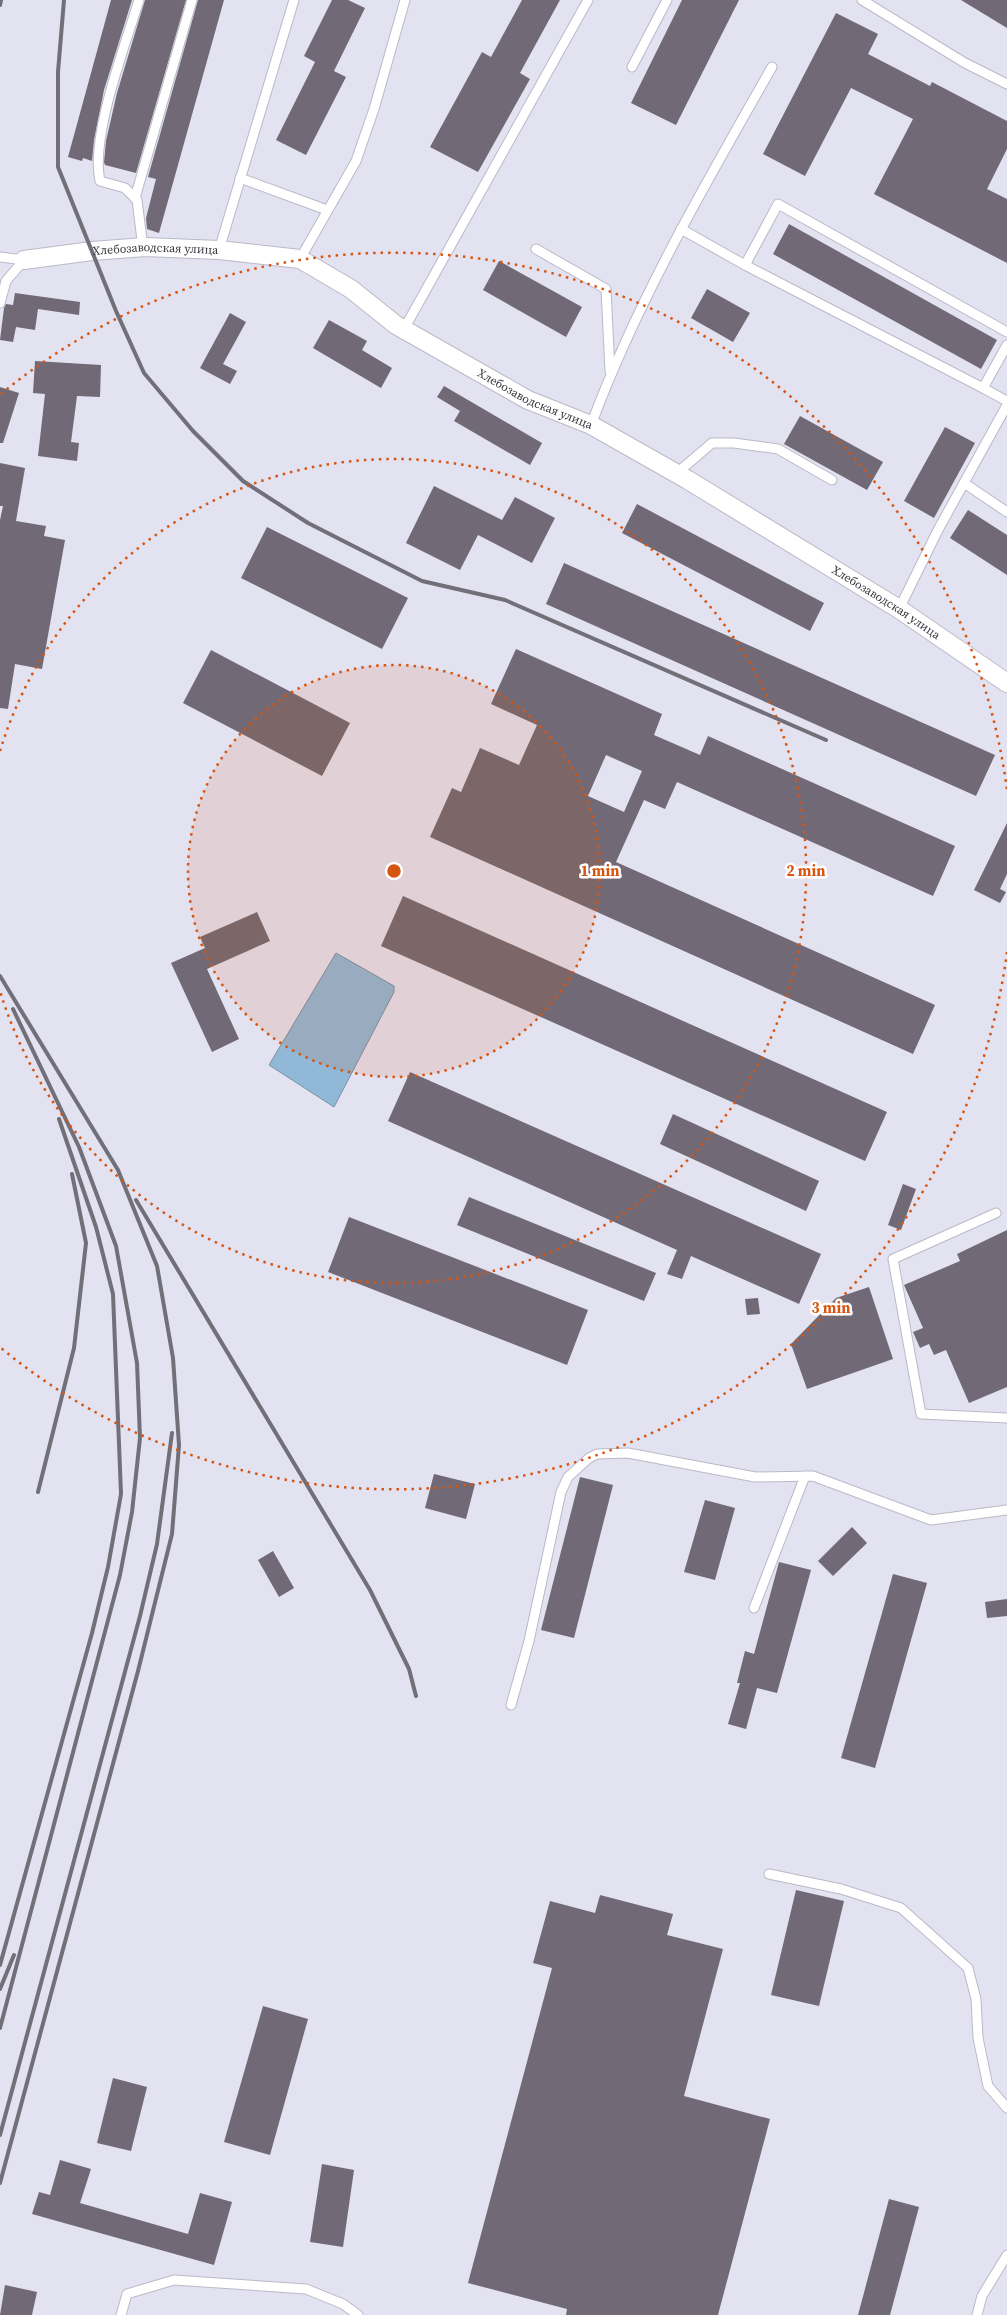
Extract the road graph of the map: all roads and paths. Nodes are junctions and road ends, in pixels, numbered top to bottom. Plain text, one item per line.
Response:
1 (139, 0) edge
2 (192, 0) edge
3 (294, 0) edge
4 (405, 0) edge
5 (588, 0) edge
6 (666, 0) edge
7 (862, 0) edge
8 (632, 67) dead end
9 (772, 67) dead end
10 (1007, 84) edge
11 (240, 178) junction
12 (135, 198) junction
13 (327, 210) junction
14 (681, 229) junction
15 (143, 248) junction
16 (536, 249) dead end
17 (219, 250) junction
18 (0, 257) edge
19 (300, 259) junction
20 (24, 260) junction
21 (744, 265) junction
22 (0, 303) edge
23 (404, 329) junction
24 (1007, 332) edge
25 (1007, 345) edge
26 (610, 371) junction
27 (983, 388) junction
28 (1007, 401) edge
29 (1007, 405) edge
30 (591, 424) junction
31 (677, 473) junction
32 (832, 480) dead end
33 (964, 483) junction
34 (1007, 512) edge
35 (898, 609) junction
36 (1007, 683) edge
37 (996, 1213) dead end
38 (1007, 1418) edge
39 (805, 1476) junction
40 (1007, 1510) edge
41 (754, 1608) dead end
42 (511, 1706) dead end
43 (769, 1874) dead end
44 (1007, 2108) edge
45 (1007, 2255) edge
46 (121, 2315) edge
47 (358, 2315) edge
48 (977, 2315) edge

1 - 12 lane
2 - 12 lane
3 - 11 lane
4 - 13 lane
5 - 23 lane
6 - 8 lane
7 - 10 lane
9 - 14 lane
11 - 13 lane
11 - 17 lane
12 - 15 lane
13 - 19 lane
14 - 21 lane
14 - 26 lane
15 - 17 street, Хлебозаводская улица
15 - 20 street, Хлебозаводская улица
16 - 26 lane
17 - 19 street, Хлебозаводская улица
18 - 20 lane
19 - 23 street, Хлебозаводская улица
20 - 22 lane
21 - 24 lane
21 - 27 lane
23 - 30 street, Хлебозаводская улица
25 - 27 lane
26 - 30 lane
27 - 28 lane
29 - 33 lane
30 - 31 street, Хлебозаводская улица
31 - 32 lane
31 - 35 street, Хлебозаводская улица
33 - 34 lane
33 - 35 lane
35 - 36 street, Хлебозаводская улица
37 - 38 lane
39 - 40 lane
39 - 41 lane
39 - 42 lane
43 - 44 lane
45 - 48 lane
46 - 47 lane

